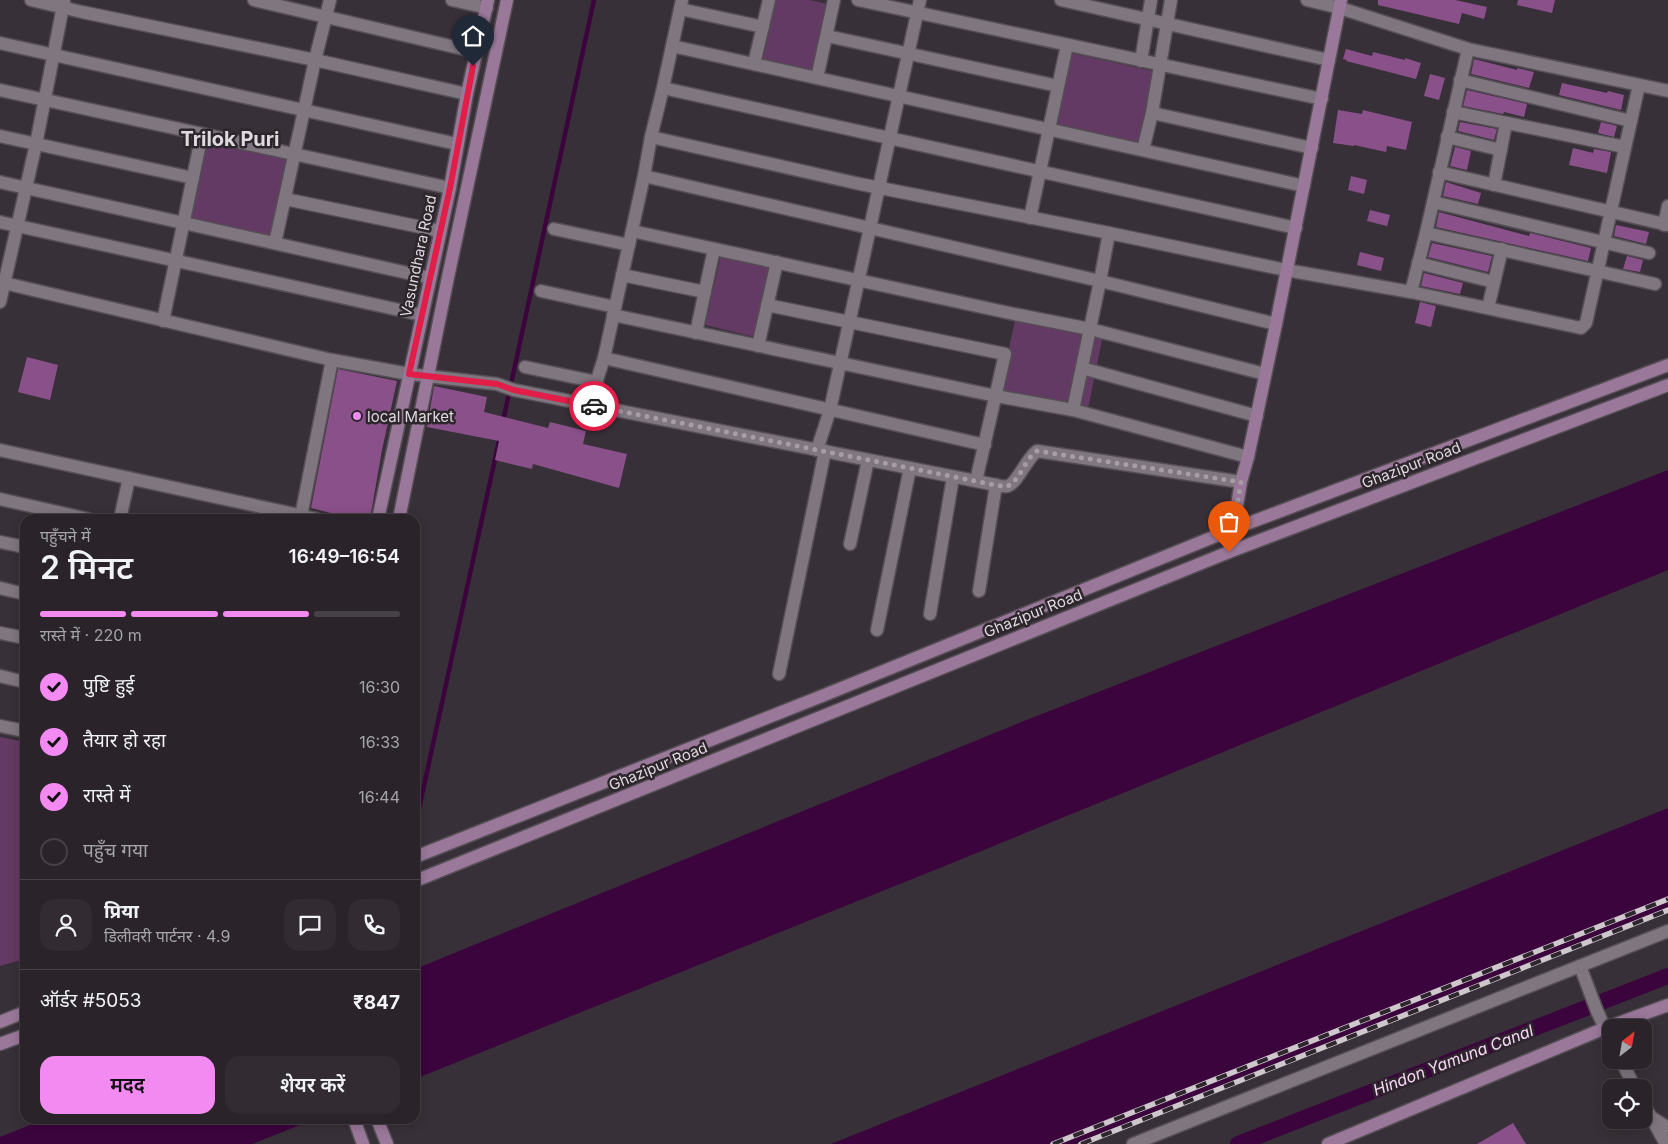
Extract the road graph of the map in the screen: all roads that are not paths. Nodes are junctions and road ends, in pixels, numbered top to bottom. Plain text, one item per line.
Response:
1 (31, 0) edge
2 (254, 0) edge
3 (330, 0) edge
4 (452, 0) edge
5 (507, 0) edge
6 (769, 0) edge
7 (834, 0) edge
8 (858, 0) edge
9 (1061, 0) edge
10 (1151, 0) edge
11 (1171, 0) edge
12 (1307, 0) edge
13 (64, 4) edge
14 (487, 4) edge
15 (681, 4) edge
16 (1341, 4) edge
17 (919, 6) edge
18 (326, 16) junction
19 (1148, 20) junction
20 (1167, 24) junction
21 (763, 27) junction
22 (827, 36) junction
23 (0, 43) edge
24 (1067, 45) junction
25 (672, 46) junction
26 (1468, 49) junction
27 (476, 52) junction
28 (909, 53) junction
29 (54, 55) junction
30 (315, 60) junction
31 (1329, 60) junction
32 (1141, 61) junction
33 (754, 64) junction
34 (1160, 64) junction
35 (818, 78) junction
36 (1460, 80) junction
37 (1639, 85) junction
38 (1058, 86) junction
39 (663, 88) junction
40 (0, 90) edge
41 (1668, 91) edge
42 (467, 94) junction
43 (899, 96) junction
44 (1322, 99) junction
45 (45, 100) junction
46 (305, 111) junction
47 (1453, 112) junction
48 (1152, 113) junction
49 (1631, 120) junction
50 (1506, 123) junction
51 (1048, 130) junction
52 (202, 134) junction
53 (0, 136) edge
54 (651, 137) junction
55 (1447, 137) junction
56 (890, 138) junction
57 (36, 144) junction
58 (457, 144) junction
59 (1625, 147) junction
60 (1312, 148) junction
61 (1143, 150) junction
62 (1501, 150) junction
63 (295, 155) junction
64 (1040, 172) junction
65 (1439, 172) junction
66 (644, 176) junction
67 (193, 178) junction
68 (0, 182) edge
69 (1494, 185) junction
70 (1304, 186) junction
71 (879, 187) junction
72 (25, 188) junction
73 (450, 188) junction
74 (285, 199) junction
75 (1432, 202) junction
76 (1668, 206) edge
77 (1611, 212) junction
78 (1030, 218) junction
79 (0, 222) edge
80 (183, 223) junction
81 (1666, 225) edge
82 (17, 226) junction
83 (1296, 228) junction
84 (554, 229) dead end
85 (870, 229) junction
86 (440, 231) junction
87 (632, 231) junction
88 (1426, 232) junction
89 (1109, 233) junction
90 (1604, 242) junction
91 (275, 243) junction
92 (628, 245) junction
93 (714, 249) junction
94 (1502, 249) junction
95 (1649, 253) dead end
96 (175, 260) junction
97 (777, 262) junction
98 (1418, 263) junction
99 (1286, 270) junction
100 (1598, 271) junction
101 (622, 274) junction
102 (430, 278) junction
103 (858, 280) junction
104 (1100, 281) junction
105 (1494, 282) junction
106 (2, 283) edge
107 (1655, 284) dead end
108 (541, 292) dead end
109 (705, 292) junction
110 (1411, 292) junction
111 (0, 302) edge
112 (767, 305) junction
113 (1488, 308) junction
114 (614, 311) junction
115 (422, 315) junction
116 (163, 320) junction
117 (849, 322) junction
118 (1276, 324) junction
119 (1090, 329) junction
120 (696, 333) junction
121 (758, 346) junction
122 (604, 358) junction
123 (332, 360) junction
124 (840, 363) junction
125 (1668, 365) edge
126 (524, 368) dead end
127 (1082, 368) junction
128 (409, 374) junction
129 (1265, 374) junction
130 (428, 376) junction
131 (597, 382) junction
132 (1668, 385) edge
133 (996, 396) junction
134 (589, 405) junction
135 (830, 410) junction
136 (1073, 410) junction
137 (1257, 416) junction
138 (985, 445) junction
139 (0, 450) edge
140 (821, 450) junction
141 (1248, 457) junction
142 (868, 460) junction
143 (910, 468) junction
144 (953, 477) junction
145 (129, 478) junction
146 (976, 481) junction
147 (1241, 482) junction
148 (996, 485) junction
149 (0, 499) edge
150 (66, 514) edge
151 (121, 514) edge
152 (292, 514) edge
153 (301, 514) edge
154 (379, 514) edge
155 (400, 514) edge
156 (1234, 529) junction
157 (0, 542) edge
158 (850, 544) dead end
159 (20, 546) edge
160 (1229, 552) junction
161 (0, 588) edge
162 (979, 591) dead end
163 (20, 593) edge
164 (930, 614) dead end
165 (877, 630) dead end
166 (0, 632) edge
167 (20, 637) edge
168 (779, 674) dead end
169 (0, 676) edge
170 (20, 681) edge
171 (0, 726) edge
172 (20, 730) edge
173 (420, 856) edge
174 (420, 880) edge
175 (1668, 931) edge
176 (1580, 966) junction
177 (1668, 1005) edge
178 (20, 1014) edge
179 (1630, 1019) edge
180 (0, 1022) edge
181 (1602, 1022) edge
182 (1602, 1029) edge
183 (20, 1037) edge
184 (0, 1044) edge
185 (1652, 1116) edge
186 (1652, 1121) edge
187 (356, 1124) edge
188 (379, 1124) edge
189 (1668, 1128) edge
190 (362, 1140) edge
191 (387, 1144) edge
192 (1133, 1144) edge
193 (1328, 1144) edge
194 (1666, 1144) edge

1 - 13 street
2 - 18 street
3 - 18 street
4 - 14 street
5 - 130 main road
6 - 21 street
7 - 22 street
8 - 17 street
9 - 19 street
10 - 19 street
11 - 20 street
12 - 16 street
13 - 29 street
13 - 30 street
14 - 27 main road, Vasundhara Road
15 - 21 street
15 - 25 street
16 - 26 street
16 - 31 main road
17 - 24 street
17 - 28 street
18 - 27 street
18 - 30 street
19 - 20 street
19 - 32 street
20 - 31 street
20 - 34 street
21 - 33 street
22 - 28 street
22 - 35 street
23 - 29 street
24 - 32 street
24 - 38 street
25 - 33 street
25 - 39 street
26 - 36 street
26 - 37 street
27 - 42 main road, Vasundhara Road
28 - 38 street
28 - 43 street
29 - 45 street
29 - 46 street
30 - 42 street
30 - 46 street
31 - 44 main road
32 - 34 street
33 - 35 street
34 - 44 street
34 - 48 street
35 - 43 street
36 - 47 street
36 - 49 street
37 - 41 street
37 - 49 street
38 - 51 street
39 - 54 street
39 - 56 street
40 - 45 street
42 - 58 main road, Vasundhara Road
43 - 51 street
43 - 56 street
44 - 60 main road
45 - 52 street
45 - 57 street
46 - 58 street
46 - 63 street
47 - 50 street
47 - 55 street
48 - 60 street
48 - 61 street
49 - 59 street
50 - 59 street
50 - 62 street
51 - 61 street
51 - 64 street
52 - 63 street
52 - 67 street
53 - 57 street
54 - 66 street
54 - 71 street
55 - 62 street
55 - 65 street
56 - 64 street
56 - 71 street
57 - 67 street
57 - 72 street
58 - 73 main road, Vasundhara Road
59 - 77 street
60 - 70 main road
61 - 70 street
62 - 69 street
63 - 73 street
63 - 74 street
64 - 78 street
64 - 83 street
65 - 69 street
65 - 75 street
66 - 85 street
66 - 87 street
67 - 80 street
68 - 72 street
69 - 77 street
70 - 83 main road
71 - 78 street
71 - 85 street
72 - 80 street
72 - 82 street
73 - 86 main road, Vasundhara Road
74 - 86 street
74 - 91 street
75 - 88 street
75 - 90 street
76 - 81 street
77 - 81 street
77 - 90 street
78 - 89 street
79 - 82 street
80 - 91 street
80 - 96 street
82 - 96 street
82 - 106 street
83 - 99 main road
84 - 92 street
85 - 103 street
85 - 104 street
86 - 102 main road, Vasundhara Road
87 - 92 street
87 - 93 street
88 - 94 street
88 - 98 street
89 - 99 street
89 - 104 street
90 - 95 street
90 - 100 street
91 - 102 street
92 - 101 street
93 - 97 street
93 - 109 street
94 - 100 street
94 - 105 street
96 - 115 street
96 - 116 street
97 - 103 street
97 - 112 street
98 - 105 street
98 - 110 street
99 - 110 street
99 - 118 main road
100 - 107 street
100 - 113 street
101 - 109 street
101 - 114 street
102 - 115 main road, Vasundhara Road
103 - 117 street
103 - 119 street
104 - 118 street
104 - 119 street
105 - 113 street
106 - 111 street
106 - 116 street
108 - 114 street
109 - 120 street
110 - 113 street
112 - 117 street
112 - 121 street
114 - 120 street
114 - 122 street
115 - 128 main road, Vasundhara Road
116 - 123 street
117 - 124 street
117 - 133 street
118 - 129 main road
119 - 127 street
119 - 129 street
120 - 121 street
121 - 124 street
122 - 131 street
122 - 135 street
123 - 128 street
123 - 153 street
124 - 133 street
124 - 135 street
125 - 156 main road, Ghazipur Road
126 - 131 street
127 - 136 street
127 - 137 street
128 - 130 street
128 - 154 main road, Vasundhara Road
129 - 137 main road
130 - 134 street
130 - 155 main road
131 - 134 street
132 - 160 main road, Ghazipur Road
133 - 136 street
133 - 138 street
134 - 140 street
135 - 138 street
135 - 140 street
136 - 141 street
137 - 141 main road
138 - 146 street
139 - 145 street
140 - 142 street
140 - 168 street
141 - 147 main road
142 - 143 street
142 - 158 street
143 - 144 street
143 - 165 street
144 - 146 street
144 - 164 street
145 - 151 street
145 - 152 street
146 - 148 street
147 - 148 street
147 - 156 main road
148 - 162 street
149 - 150 street
156 - 160 main road
156 - 173 main road, Ghazipur Road
157 - 159 street
160 - 174 main road, Ghazipur Road
161 - 163 street
166 - 167 street
169 - 170 street
171 - 172 street
175 - 176 street
176 - 181 street
176 - 192 street
177 - 179 main road
178 - 180 main road
182 - 193 main road
183 - 184 main road
185 - 189 street
186 - 194 street
187 - 190 main road
188 - 191 main road

